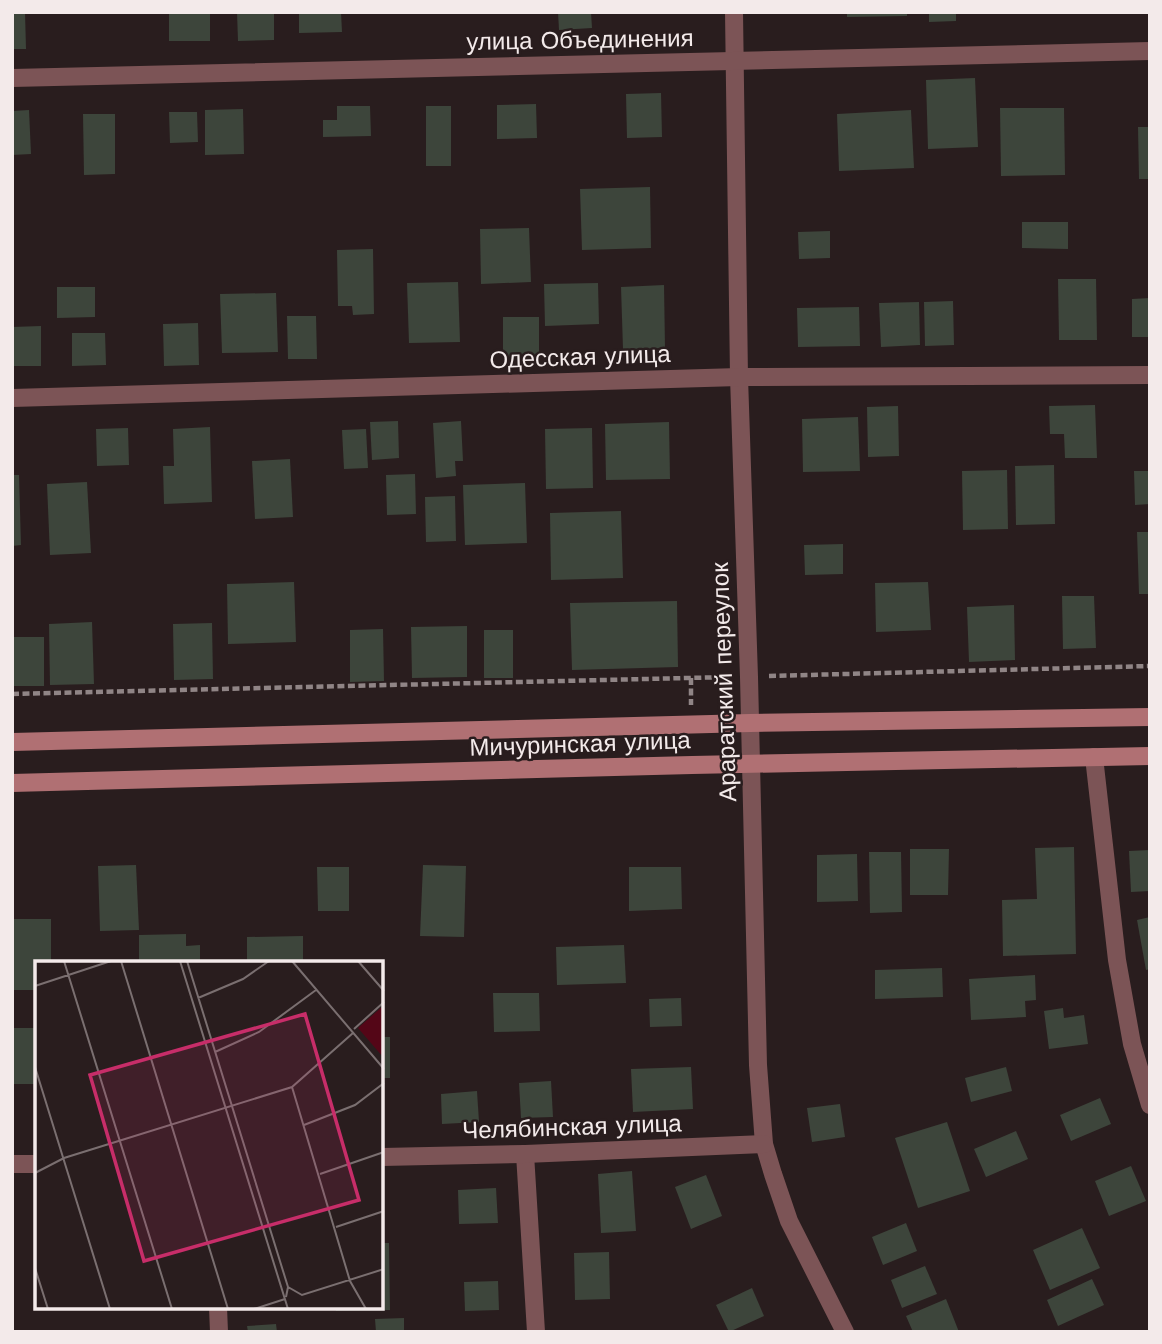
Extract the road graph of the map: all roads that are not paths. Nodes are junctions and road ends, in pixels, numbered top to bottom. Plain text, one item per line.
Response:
1 (734, 12) edge
2 (1150, 51) edge
3 (734, 61) junction
4 (12, 78) edge
5 (1150, 375) edge
6 (739, 377) junction
7 (12, 398) edge
8 (1150, 717) edge
9 (750, 723) junction
10 (12, 742) edge
11 (1150, 756) edge
12 (1094, 757) junction
13 (751, 764) junction
14 (12, 783) edge
15 (1150, 1105) edge
16 (764, 1144) junction
17 (525, 1154) junction
18 (383, 1157) edge
19 (12, 1164) edge
20 (35, 1164) edge
21 (218, 1309) edge
22 (219, 1332) edge
23 (536, 1332) edge
24 (845, 1332) edge

1 - 3 street, Араратский переулок
2 - 3 street, улица Объединения
3 - 4 street, улица Объединения
3 - 6 street, Араратский переулок
5 - 6 street, Одесская улица
6 - 7 street, Одесская улица
6 - 9 street, Араратский переулок
8 - 9 main road, Мичуринская улица
9 - 10 main road, Мичуринская улица
9 - 13 street, Араратский переулок
11 - 12 main road, Мичуринская улица
12 - 13 main road, Мичуринская улица
12 - 15 street
13 - 14 main road, Мичуринская улица
13 - 16 street, Араратский переулок
16 - 17 street, Челябинская улица
16 - 24 street, Араратский переулок
17 - 18 street, Челябинская улица
17 - 23 street
19 - 20 street
21 - 22 street

